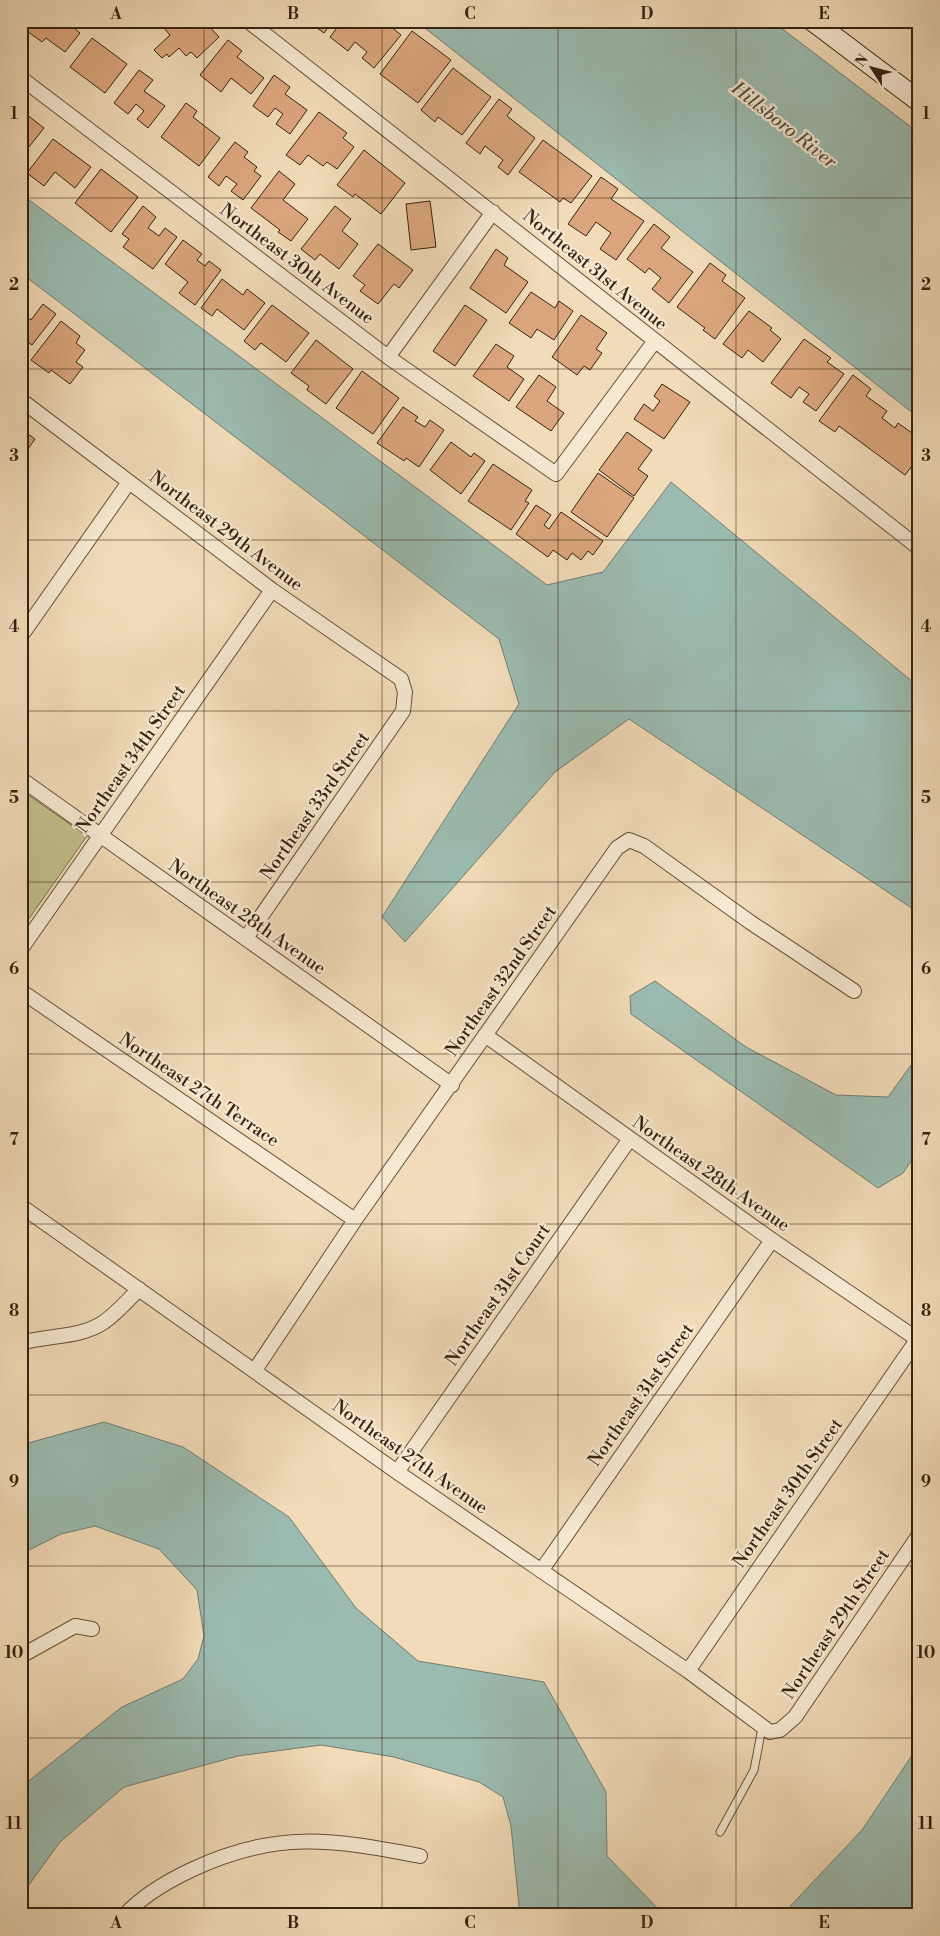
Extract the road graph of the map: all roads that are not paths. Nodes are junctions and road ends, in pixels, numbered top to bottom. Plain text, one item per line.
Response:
1 (248, 21) edge
2 (813, 21) edge
3 (21, 78) edge
4 (919, 101) edge
5 (493, 212) junction
6 (654, 342) junction
7 (388, 357) junction
8 (21, 400) edge
9 (129, 482) junction
10 (919, 548) edge
11 (272, 590) junction
12 (21, 636) edge
13 (405, 692) joint
14 (21, 779) edge
15 (100, 836) junction
16 (246, 938) junction
17 (21, 949) edge
18 (21, 990) edge
19 (854, 991) dead end
20 (485, 1035) junction
21 (452, 1085) junction
22 (630, 1140) junction
23 (21, 1206) edge
24 (356, 1220) junction
25 (772, 1240) junction
26 (139, 1289) junction
27 (918, 1338) edge
28 (21, 1343) edge
29 (255, 1370) junction
30 (397, 1472) junction
31 (919, 1535) edge
32 (541, 1571) junction
33 (92, 1629) dead end
34 (21, 1656) edge
35 (688, 1671) junction
36 (762, 1728) junction
37 (720, 1832) dead end
38 (420, 1856) dead end
39 (125, 1915) edge

1 - 5 street, Northeast 31st Avenue
2 - 4 main road
3 - 7 street, Northeast 30th Avenue
5 - 6 street, Northeast 31st Avenue
5 - 7 street
6 - 7 street, Northeast 30th Avenue
6 - 10 street, Northeast 31st Avenue
8 - 9 street, Northeast 29th Avenue
9 - 11 street, Northeast 29th Avenue
9 - 12 street
11 - 13 street, Northeast 29th Avenue
11 - 15 street, Northeast 34th Street
13 - 16 street, Northeast 33rd Street
14 - 15 street, Northeast 28th Avenue
15 - 16 street, Northeast 28th Avenue
15 - 17 street, Northeast 34th Street
16 - 21 street, Northeast 28th Avenue
18 - 24 street, Northeast 27th Terrace
19 - 20 street, Northeast 32nd Street
20 - 21 street, Northeast 32nd Street
20 - 22 street, Northeast 28th Avenue
21 - 24 street, Northeast 32nd Street
22 - 25 street, Northeast 28th Avenue
22 - 30 street, Northeast 31st Court
23 - 26 street, Northeast 27th Avenue
24 - 29 street, Northeast 32nd Street
25 - 27 street, Northeast 28th Avenue
25 - 32 street, Northeast 31st Street
26 - 28 street
26 - 29 street, Northeast 27th Avenue
27 - 35 street, Northeast 30th Street
29 - 30 street, Northeast 27th Avenue
30 - 32 street, Northeast 27th Avenue
31 - 36 street, Northeast 29th Street
32 - 35 street, Northeast 27th Avenue
33 - 34 street
35 - 36 street, Northeast 27th Avenue
36 - 37 lane
38 - 39 street

